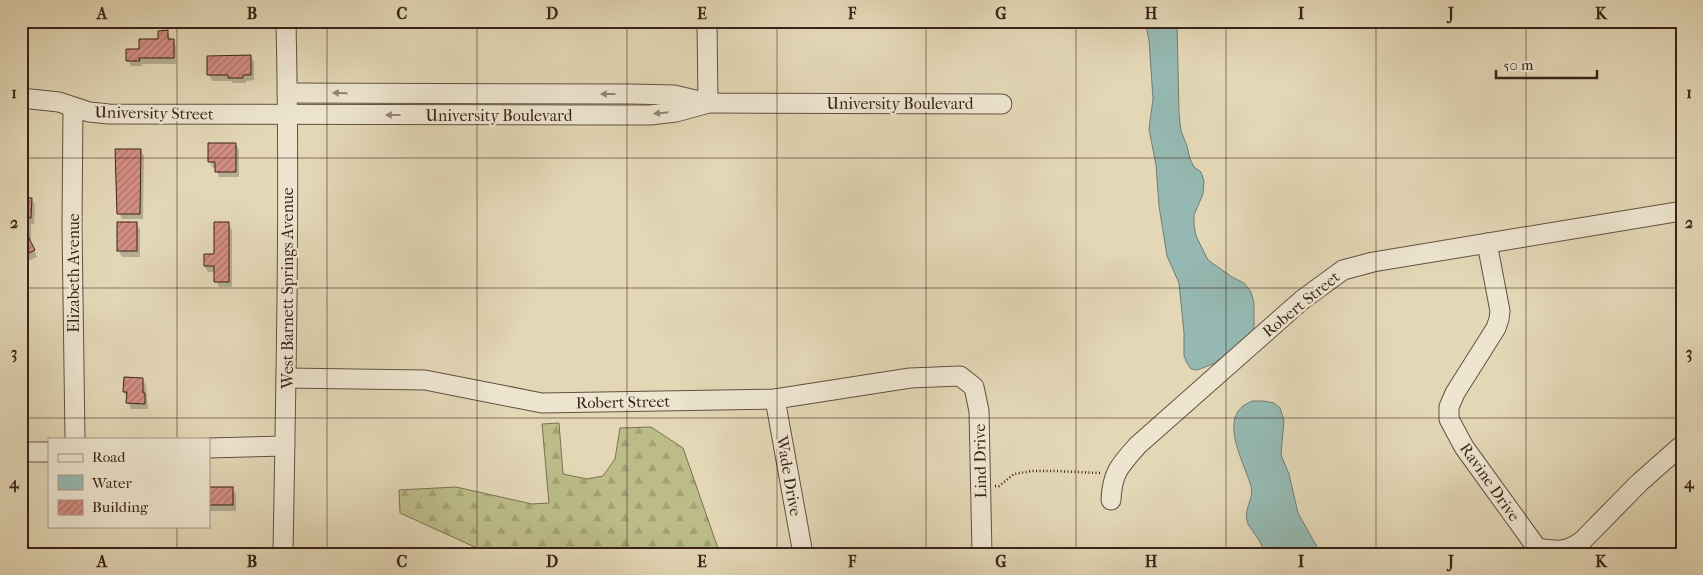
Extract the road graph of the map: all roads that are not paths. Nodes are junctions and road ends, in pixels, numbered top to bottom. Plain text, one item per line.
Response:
1 (286, 21) edge
2 (707, 21) edge
3 (288, 93) junction
4 (21, 98) edge
5 (708, 103) junction
6 (1002, 104) dead end
7 (73, 107) junction
8 (288, 114) junction
9 (1682, 211) edge
10 (1487, 243) junction
11 (960, 376) joint
12 (286, 378) junction
13 (775, 399) junction
14 (75, 438) edge
15 (285, 446) junction
16 (1682, 446) edge
17 (210, 448) edge
18 (21, 452) edge
19 (48, 452) edge
20 (1112, 500) dead end
21 (283, 554) edge
22 (803, 554) edge
23 (982, 554) edge

1 - 3 street, West Barnett Springs Avenue
2 - 5 street
5 -> 3 street, University Boulevard
3 - 8 street, West Barnett Springs Avenue
4 - 7 street, University Street
5 - 6 street, University Boulevard
5 -> 8 street, University Boulevard
7 - 8 street, University Street
7 - 14 street, Elizabeth Avenue
8 - 12 street, West Barnett Springs Avenue
9 - 10 street, Robert Street
10 - 16 street, Ravine Drive
10 - 20 street, Robert Street
11 - 13 street, Robert Street
11 - 23 street, Lind Drive
12 - 13 street, Robert Street
12 - 15 street, West Barnett Springs Avenue
13 - 22 street, Wade Drive
15 - 17 street
15 - 21 street, West Barnett Springs Avenue
18 - 19 street

